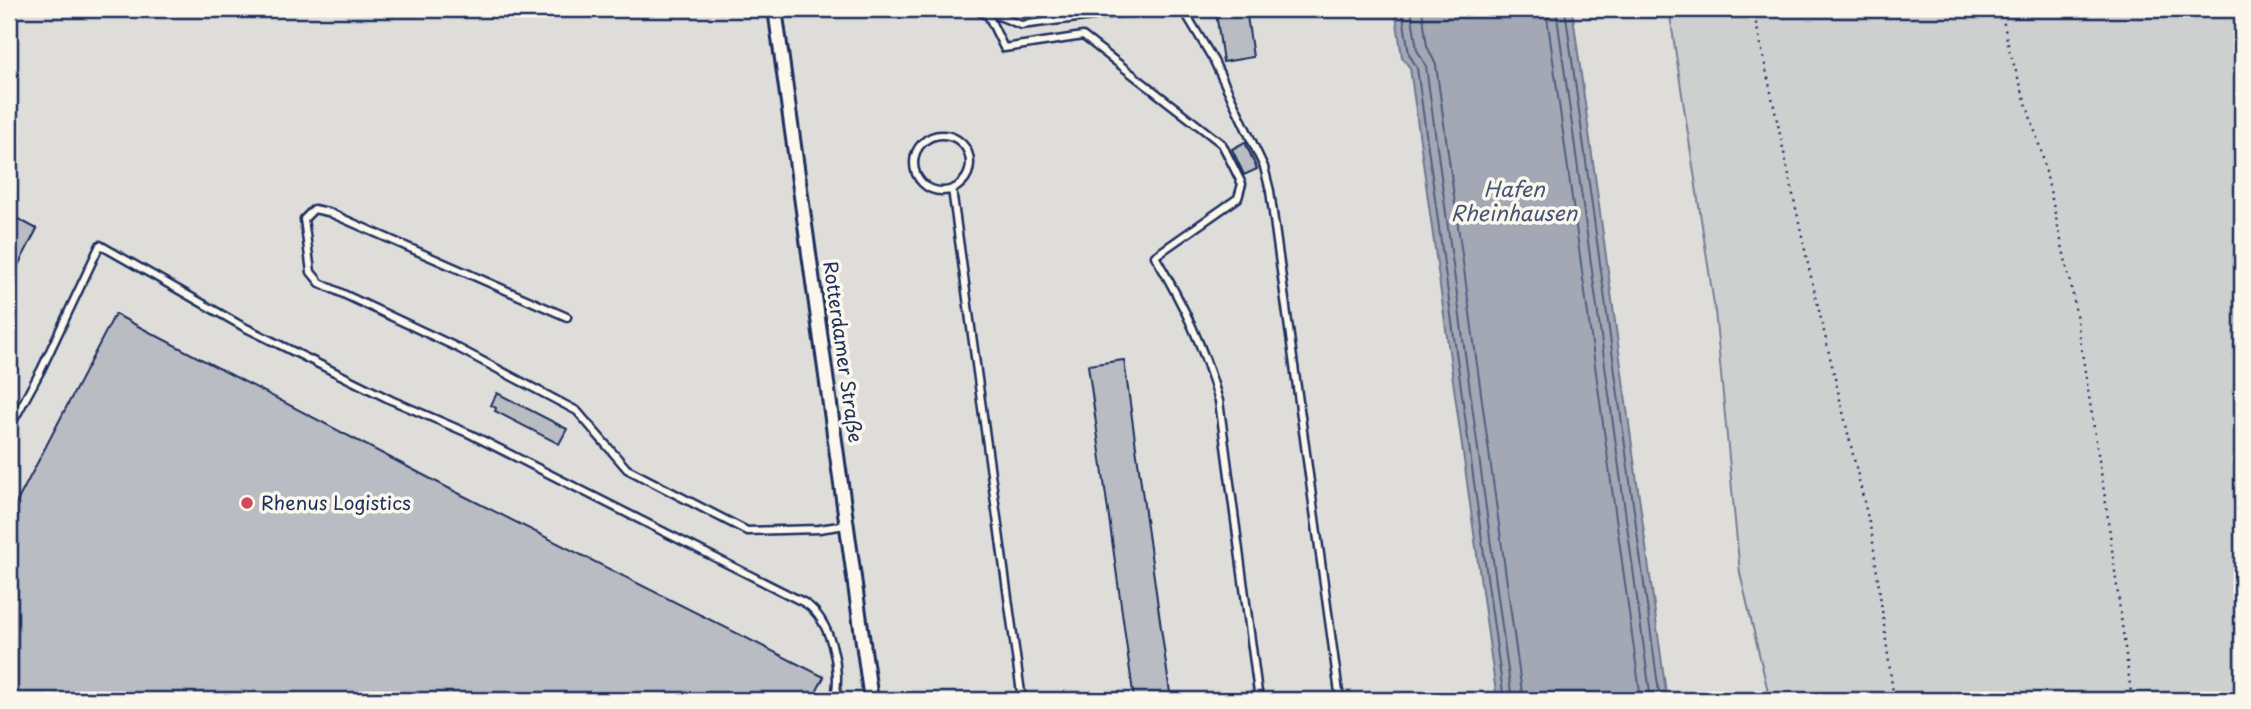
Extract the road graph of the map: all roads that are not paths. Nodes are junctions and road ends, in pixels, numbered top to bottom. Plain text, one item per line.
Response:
1 (775, 9) edge
2 (1149, 9) edge
3 (1183, 9) edge
4 (984, 10) edge
5 (952, 189) junction
6 (567, 317) dead end
7 (9, 429) edge
8 (848, 525) junction
9 (834, 700) edge
10 (871, 700) edge
11 (1022, 700) edge
12 (1259, 700) edge
13 (1340, 700) edge

1 - 8 street, Rotterdamer Straße
2 - 4 lane
3 - 13 lane
4 - 12 lane
5 - 5 lane
5 - 11 lane
6 - 8 lane
7 - 9 lane
8 - 10 street, Rotterdamer Straße

